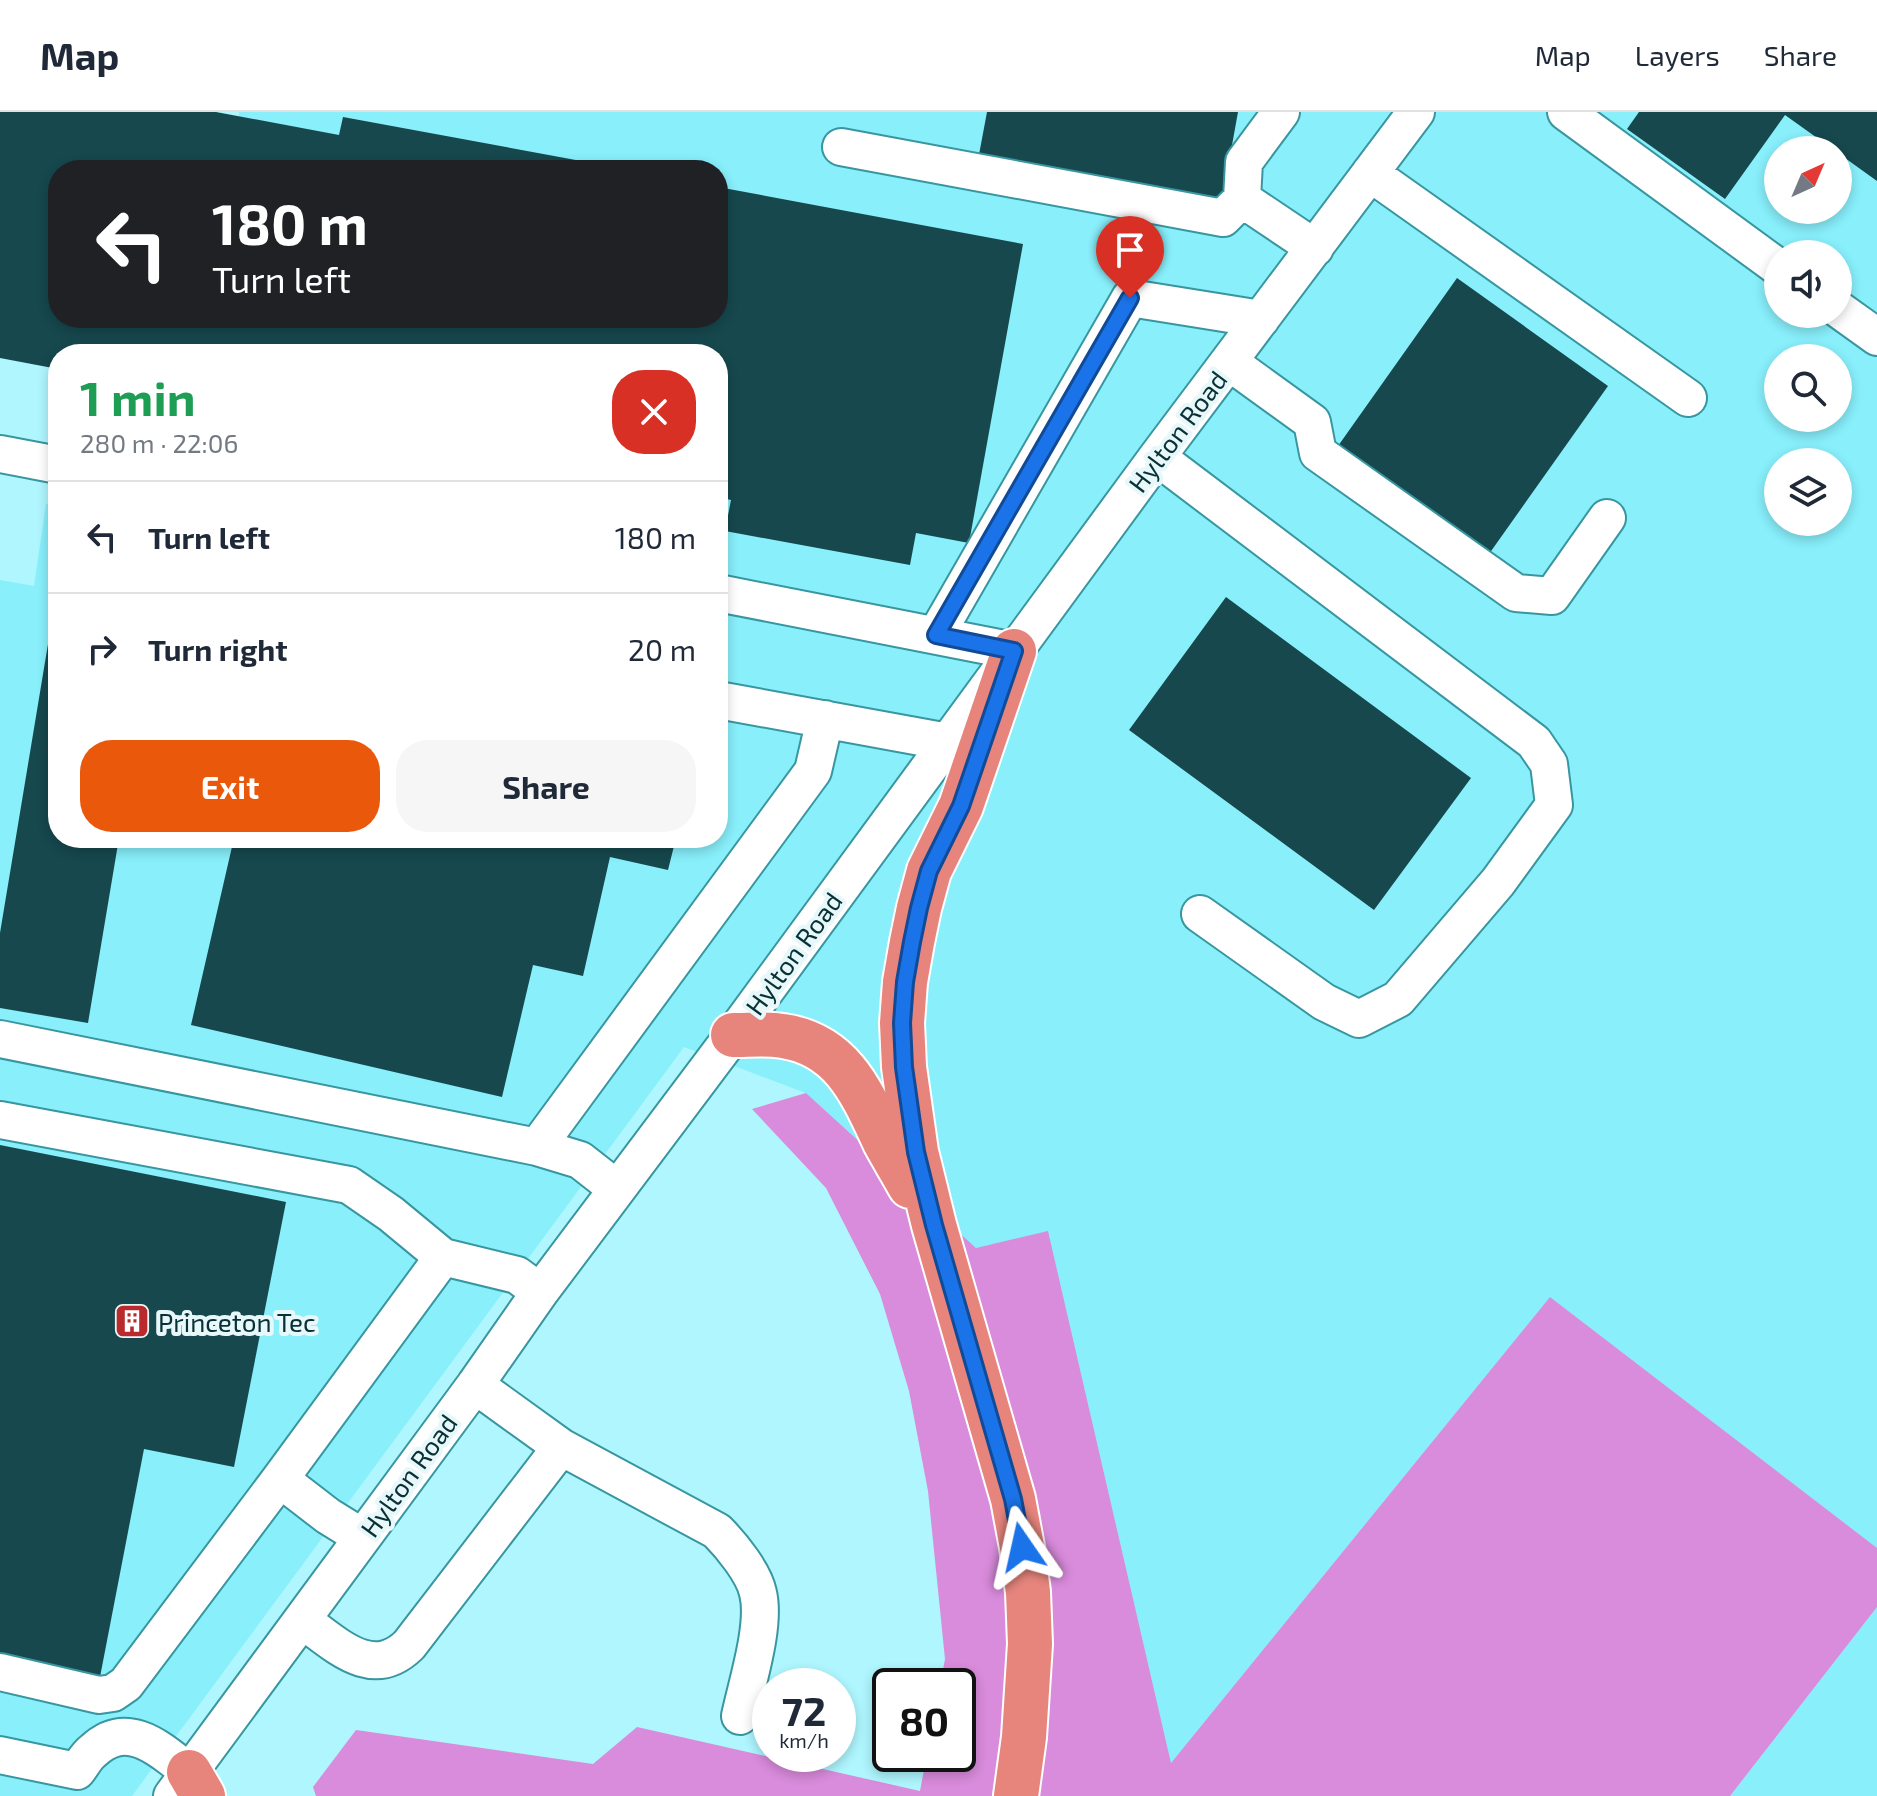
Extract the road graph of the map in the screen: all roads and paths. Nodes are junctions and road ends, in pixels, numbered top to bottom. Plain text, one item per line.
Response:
1 (1281, 112) edge
2 (1416, 112) edge
3 (1567, 112) edge
4 (841, 147) dead end
5 (1370, 173) junction
6 (1242, 199) junction
7 (1315, 248) junction
8 (1764, 257) edge
9 (1261, 319) junction
10 (1852, 319) edge
11 (1877, 337) edge
12 (1229, 362) junction
13 (1688, 398) dead end
14 (0, 454) edge
15 (1157, 457) junction
16 (48, 463) edge
17 (1607, 518) dead end
18 (728, 595) edge
19 (936, 635) junction
20 (1014, 651) junction
21 (728, 702) edge
22 (825, 719) junction
23 (948, 742) junction
24 (1200, 914) dead end
25 (733, 1035) junction
26 (0, 1039) edge
27 (0, 1120) edge
28 (537, 1147) junction
29 (617, 1189) junction
30 (934, 1225) junction
31 (443, 1257) junction
32 (540, 1292) junction
33 (475, 1385) junction
34 (561, 1447) junction
35 (280, 1479) junction
36 (362, 1537) junction
37 (302, 1620) junction
38 (0, 1672) edge
39 (740, 1716) dead end
40 (0, 1755) edge
41 (69, 1784) edge
42 (188, 1788) edge
43 (1016, 1796) edge

1 - 6 street
2 - 5 street, Hylton Road
3 - 8 street
4 - 6 street
5 - 7 street, Hylton Road
5 - 13 street
6 - 7 street
7 - 9 street, Hylton Road
9 - 12 street, Hylton Road
9 - 19 street
10 - 11 street
12 - 15 street, Hylton Road
12 - 17 street
14 - 16 street
15 - 20 street, Hylton Road
15 - 24 street
18 - 19 street
19 - 20 street
20 - 23 street, Hylton Road
20 - 30 highway
21 - 22 street
22 - 23 street
22 - 28 street
23 - 25 street, Hylton Road
25 - 29 street, Hylton Road
25 - 30 highway
26 - 28 street
27 - 31 street
28 - 29 street
29 - 32 street, Hylton Road
30 - 43 highway
31 - 32 street
31 - 35 street
32 - 33 street, Hylton Road
33 - 34 street
33 - 36 street, Hylton Road
34 - 37 street
34 - 39 street
35 - 36 street
35 - 38 street
36 - 37 street, Hylton Road
37 - 42 street, Hylton Road
40 - 41 street
41 - 42 street

